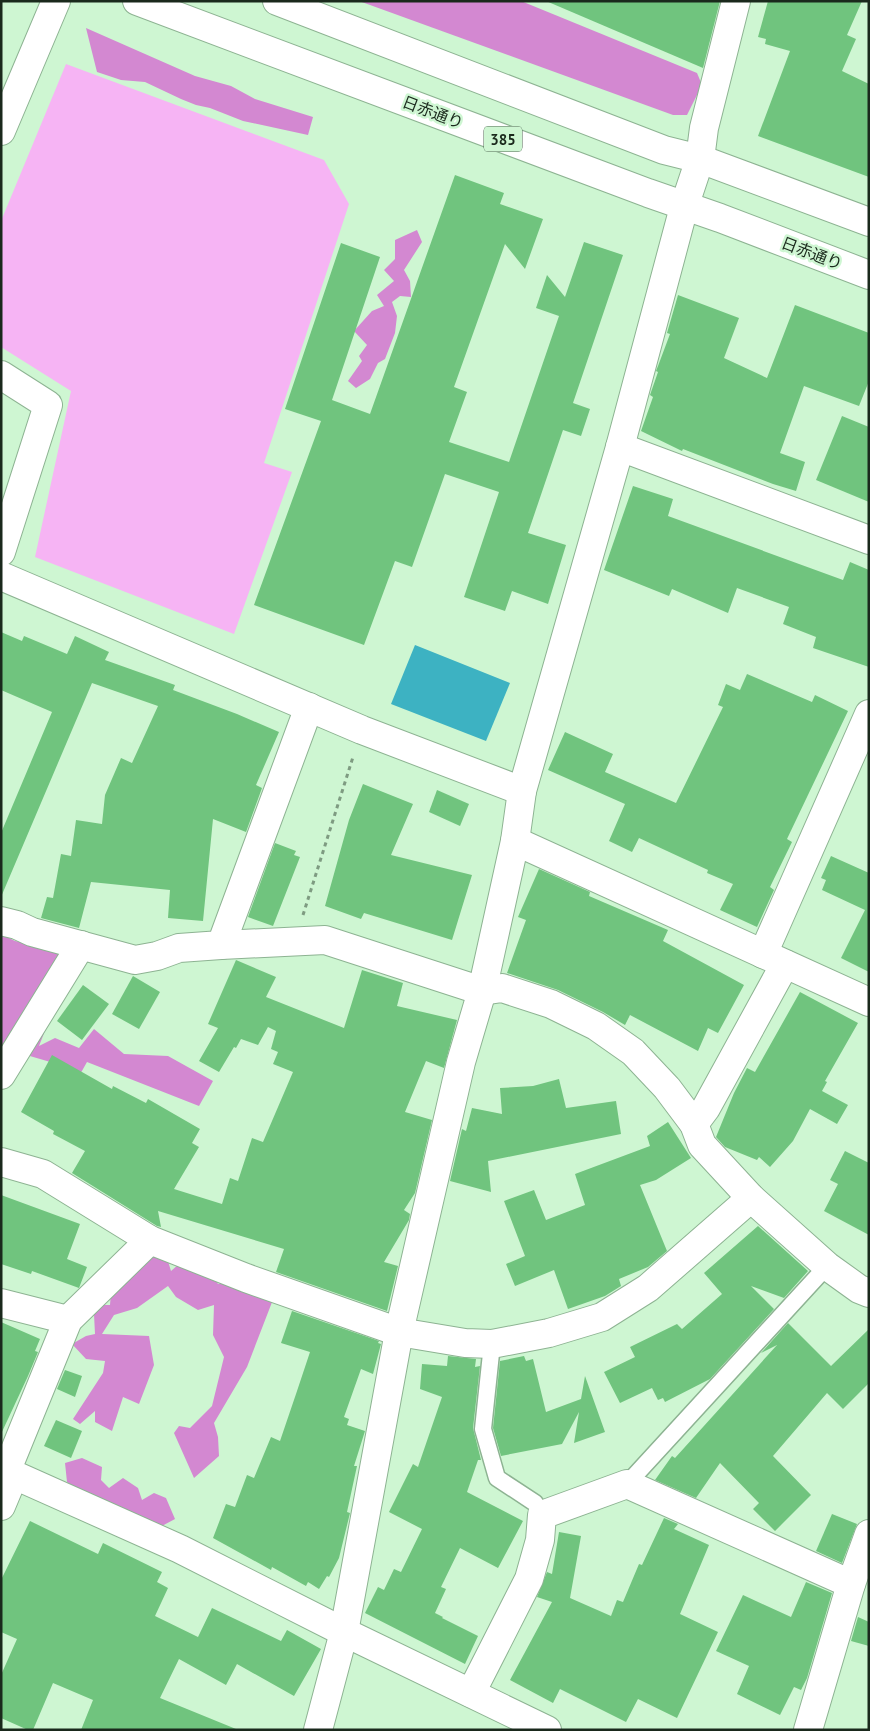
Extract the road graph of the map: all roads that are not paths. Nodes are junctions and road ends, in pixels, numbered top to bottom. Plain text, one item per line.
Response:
1 (56, 1) edge
2 (137, 1) edge
3 (277, 1) edge
4 (736, 1) edge
5 (1, 131) edge
6 (700, 159) junction
7 (684, 207) junction
8 (869, 222) edge
9 (869, 275) edge
10 (1, 375) edge
11 (620, 447) junction
12 (869, 540) edge
13 (1, 552) edge
14 (1, 576) edge
15 (309, 707) junction
16 (869, 714) edge
17 (522, 791) junction
18 (515, 842) junction
19 (1, 921) edge
20 (81, 945) junction
21 (221, 945) junction
22 (774, 959) junction
23 (482, 991) junction
24 (869, 1002) edge
25 (1, 1075) edge
26 (694, 1124) junction
27 (1, 1162) edge
28 (751, 1198) junction
29 (150, 1240) junction
30 (827, 1266) junction
31 (869, 1293) edge
32 (1, 1303) edge
33 (68, 1320) junction
34 (399, 1332) junction
35 (492, 1344) junction
36 (7, 1472) edge
37 (627, 1484) junction
38 (1, 1506) edge
39 (542, 1515) junction
40 (869, 1534) edge
41 (852, 1584) junction
42 (344, 1632) junction
43 (471, 1693) junction
44 (318, 1730) edge
45 (547, 1730) edge
46 (808, 1730) edge

1 - 5 main road
2 - 7 main road, 日赤通り / 385
3 - 6 main road
4 - 6 main road
6 - 7 main road
6 - 8 main road
7 - 9 main road, 日赤通り / 385
7 - 11 main road
10 - 13 main road
11 - 12 main road
11 - 17 main road
14 - 15 main road
15 - 17 main road
15 - 21 main road
16 - 22 main road
17 - 18 main road
18 - 22 main road
18 - 23 main road
19 - 20 main road
20 - 21 main road
20 - 25 main road
21 - 23 main road
22 - 24 main road
22 - 26 main road
23 - 26 main road
23 - 34 main road
26 - 28 main road
27 - 29 main road
28 - 30 main road
28 - 35 main road
29 - 33 main road
29 - 34 main road
30 - 31 main road
30 - 37 lane
32 - 33 main road
33 - 36 main road
34 - 35 main road
34 - 42 main road
35 - 39 lane
36 - 38 main road
36 - 42 main road
37 - 39 main road
37 - 41 main road
39 - 43 main road
40 - 41 main road
41 - 46 main road
42 - 43 main road
42 - 44 main road
43 - 45 main road

